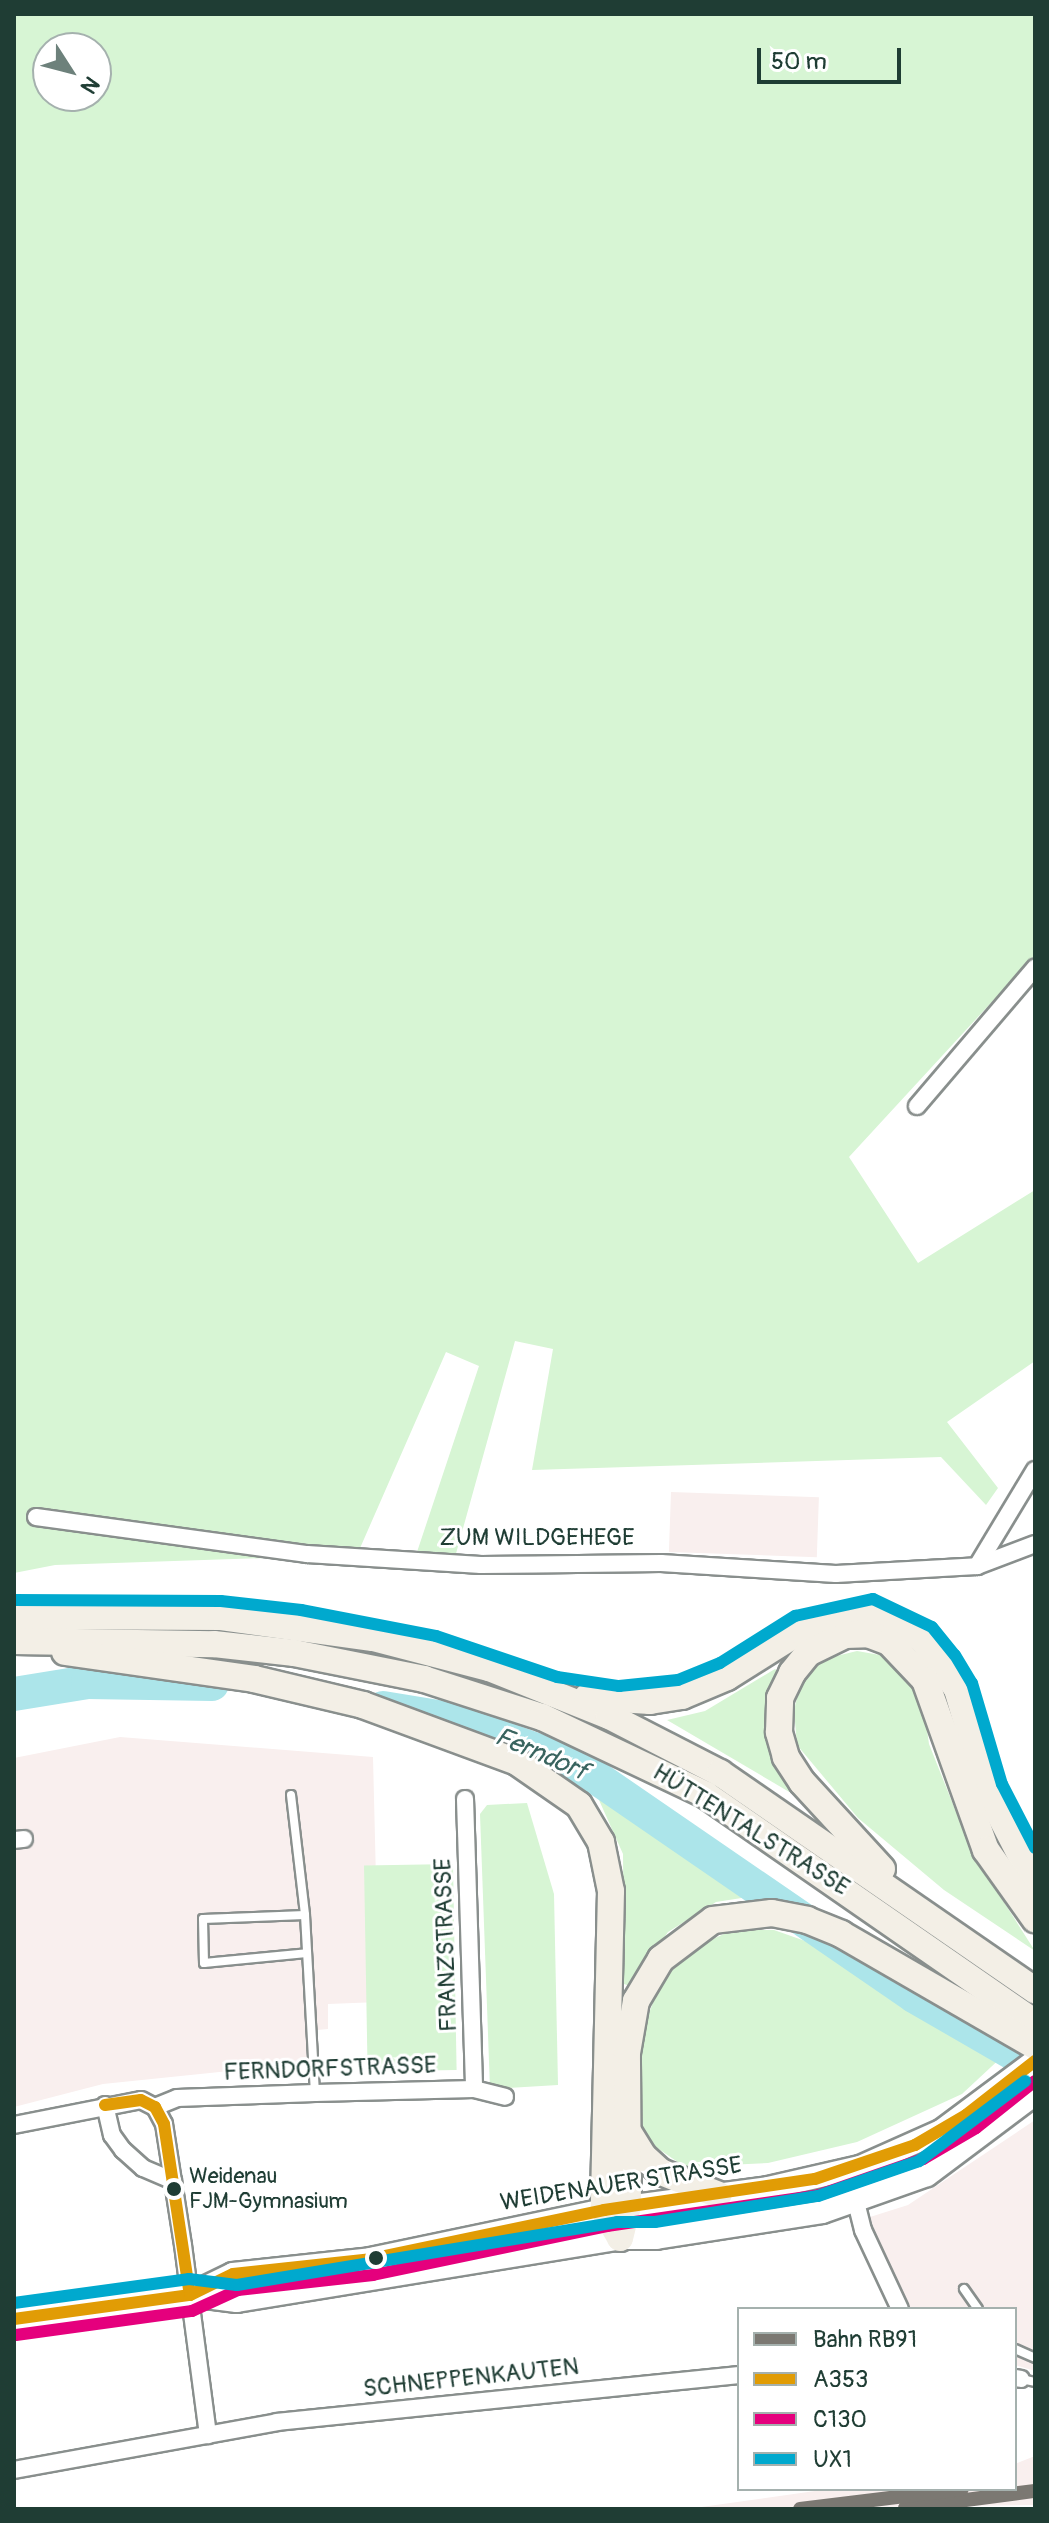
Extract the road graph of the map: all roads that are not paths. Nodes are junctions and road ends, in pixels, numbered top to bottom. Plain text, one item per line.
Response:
1 (1035, 968) edge
2 (917, 1106) dead end
3 (1035, 1470) edge
4 (36, 1517) dead end
5 (1035, 1544) edge
6 (977, 1566) junction
7 (14, 1616) edge
8 (14, 1643) edge
9 (553, 1693) junction
10 (291, 1795) dead end
11 (465, 1799) dead end
12 (1035, 1883) edge
13 (916, 1908) junction
14 (305, 1915) junction
15 (1035, 1919) edge
16 (307, 1953) junction
17 (1035, 1990) edge
18 (1035, 2023) edge
19 (1035, 2046) edge
20 (1035, 2061) edge
21 (474, 2089) junction
22 (315, 2093) junction
23 (1032, 2096) edge
24 (505, 2097) dead end
25 (105, 2105) junction
26 (155, 2107) junction
27 (14, 2125) edge
28 (627, 2130) junction
29 (173, 2181) junction
30 (719, 2195) junction
31 (856, 2202) junction
32 (616, 2208) junction
33 (620, 2238) junction
34 (964, 2289) dead end
35 (190, 2295) junction
36 (899, 2307) edge
37 (977, 2307) edge
38 (14, 2319) edge
39 (737, 2375) edge
40 (208, 2435) junction
41 (14, 2470) edge

1 - 2 street
3 - 6 street
4 - 6 street, ZUM WILDGEHEGE
5 - 6 street, ZUM WILDGEHEGE
7 - 9 highway, HÜTTENTALSTRASSE
8 - 18 highway, HÜTTENTALSTRASSE
8 - 32 highway
9 - 12 highway
9 - 13 highway, HÜTTENTALSTRASSE
10 - 14 lane
11 - 21 street, FRANZSTRASSE
13 - 15 highway
13 - 17 highway, HÜTTENTALSTRASSE
14 - 16 lane
14 - 16 lane
16 - 22 lane
19 - 28 highway
20 - 30 main road, WEIDENAUER STRASSE
21 - 22 street, FERNDORFSTRASSE
21 - 24 street, FERNDORFSTRASSE
22 - 26 street, FERNDORFSTRASSE
23 - 31 main road, WEIDENAUER STRASSE
25 - 26 street, FERNDORFSTRASSE
25 - 27 street, FERNDORFSTRASSE
25 - 29 street
26 - 29 street
28 - 30 highway
28 - 32 highway
29 - 35 street
30 - 32 main road, WEIDENAUER STRASSE
31 - 33 main road, WEIDENAUER STRASSE
31 - 36 street
32 - 33 highway
32 - 35 main road, WEIDENAUER STRASSE
33 - 35 main road, WEIDENAUER STRASSE
34 - 37 lane
35 - 38 main road, WEIDENAUER STRASSE
35 - 40 street
39 - 40 street, SCHNEPPENKAUTEN
40 - 41 street, SCHNEPPENKAUTEN

